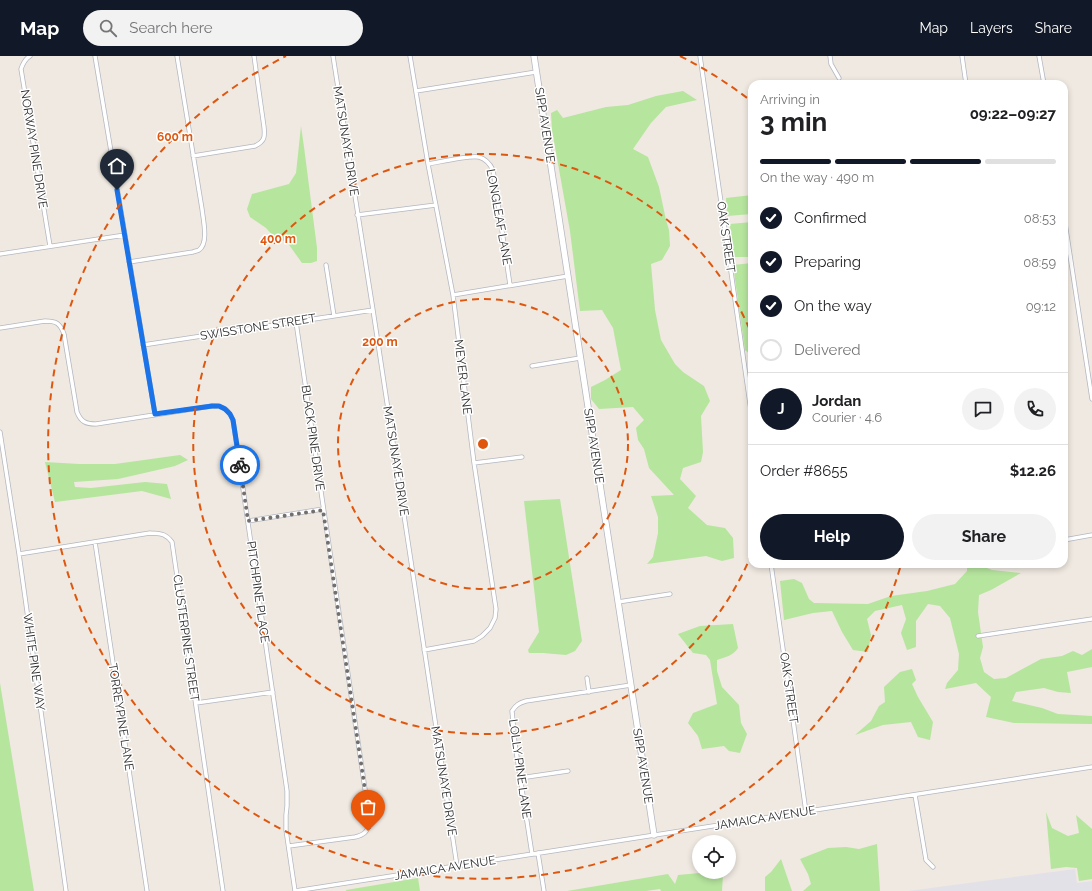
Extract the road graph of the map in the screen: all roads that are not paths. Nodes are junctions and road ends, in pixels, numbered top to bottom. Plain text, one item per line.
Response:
1 (30, 56) edge
2 (95, 56) edge
3 (176, 56) edge
4 (254, 56) edge
5 (333, 56) edge
6 (410, 56) edge
7 (534, 56) edge
8 (700, 56) edge
9 (830, 56) edge
10 (962, 56) edge
11 (1039, 56) edge
12 (536, 72) junction
13 (839, 78) dead end
14 (965, 80) edge
15 (1043, 80) edge
16 (416, 91) junction
17 (193, 156) junction
18 (428, 164) junction
19 (436, 205) junction
20 (358, 215) junction
21 (125, 235) junction
22 (1068, 242) edge
23 (50, 246) junction
24 (0, 254) edge
25 (129, 262) junction
26 (326, 265) dead end
27 (568, 276) junction
28 (510, 285) junction
29 (453, 295) junction
30 (373, 310) junction
31 (334, 316) junction
32 (296, 322) junction
33 (0, 328) edge
34 (143, 345) junction
35 (580, 358) junction
36 (532, 366) dead end
37 (748, 377) edge
38 (1092, 399) edge
39 (155, 414) junction
40 (0, 432) edge
41 (522, 457) dead end
42 (474, 463) junction
43 (323, 510) junction
44 (248, 521) junction
45 (1092, 535) edge
46 (1068, 539) edge
47 (95, 542) junction
48 (19, 554) junction
49 (772, 568) edge
50 (670, 594) dead end
51 (618, 602) junction
52 (1092, 619) edge
53 (978, 636) dead end
54 (424, 650) junction
55 (587, 678) dead end
56 (631, 685) junction
57 (273, 692) junction
58 (589, 692) junction
59 (196, 703) junction
60 (1092, 767) edge
61 (568, 771) dead end
62 (520, 778) junction
63 (914, 795) junction
64 (806, 812) junction
65 (654, 835) junction
66 (289, 846) junction
67 (538, 853) junction
68 (532, 854) junction
69 (457, 866) junction
70 (933, 867) dead end
71 (66, 891) edge
72 (147, 891) edge
73 (223, 891) edge
74 (295, 891) edge
75 (544, 891) edge

1 - 23 street, NORWAY PINE DRIVE
2 - 21 street
3 - 17 street
4 - 17 street
5 - 20 street, MATSUNAYE DRIVE
6 - 16 street, MEYER LANE
7 - 12 street, SIPP AVENUE
8 - 37 street, OAK STREET
9 - 13 street
10 - 14 street
11 - 15 street
12 - 16 street
12 - 27 street, SIPP AVENUE
16 - 18 street, MEYER LANE
17 - 25 street
18 - 19 street, MEYER LANE
18 - 28 street, LONGLEAF LANE
19 - 20 street
19 - 29 street, MEYER LANE
20 - 30 street, MATSUNAYE DRIVE
21 - 23 street
21 - 25 street
22 - 38 street
23 - 24 street
25 - 34 street
26 - 31 street
27 - 28 street
27 - 35 street, SIPP AVENUE
28 - 29 street
29 - 42 street, MEYER LANE
30 - 31 street, SWISSTONE STREET
30 - 54 street, MATSUNAYE DRIVE
31 - 32 street, SWISSTONE STREET
32 - 34 street, SWISSTONE STREET
32 - 43 street, BLACK PINE DRIVE
33 - 39 street, PITCHPINE PLACE
34 - 39 street
35 - 36 street
35 - 51 street, SIPP AVENUE
39 - 44 street, PITCHPINE PLACE
40 - 48 street, WHITE PINE WAY
41 - 42 street
42 - 54 street, MEYER LANE
43 - 44 street
43 - 66 street, BLACK PINE DRIVE
44 - 57 street, PITCHPINE PLACE
45 - 46 street
47 - 48 street, CLUSTERPINE STREET
47 - 59 street, CLUSTERPINE STREET
47 - 72 street, TORREYPINE LANE
48 - 71 street, WHITE PINE WAY
49 - 64 street, OAK STREET
50 - 51 street
51 - 56 street, SIPP AVENUE
52 - 53 street
54 - 69 street, MATSUNAYE DRIVE
55 - 58 street
56 - 58 street, LOLLY PINE LANE
56 - 65 street, SIPP AVENUE
57 - 59 street
57 - 66 street, PITCHPINE PLACE
58 - 62 street, LOLLY PINE LANE
59 - 73 street, CLUSTERPINE STREET
60 - 63 street, JAMAICA AVENUE
61 - 62 street
62 - 68 street, LOLLY PINE LANE
63 - 64 street, JAMAICA AVENUE
63 - 70 street
64 - 65 street, JAMAICA AVENUE
65 - 67 street, JAMAICA AVENUE
66 - 74 street, PITCHPINE PLACE
67 - 68 street, JAMAICA AVENUE
67 - 75 street
68 - 69 street, JAMAICA AVENUE
69 - 74 street, JAMAICA AVENUE

